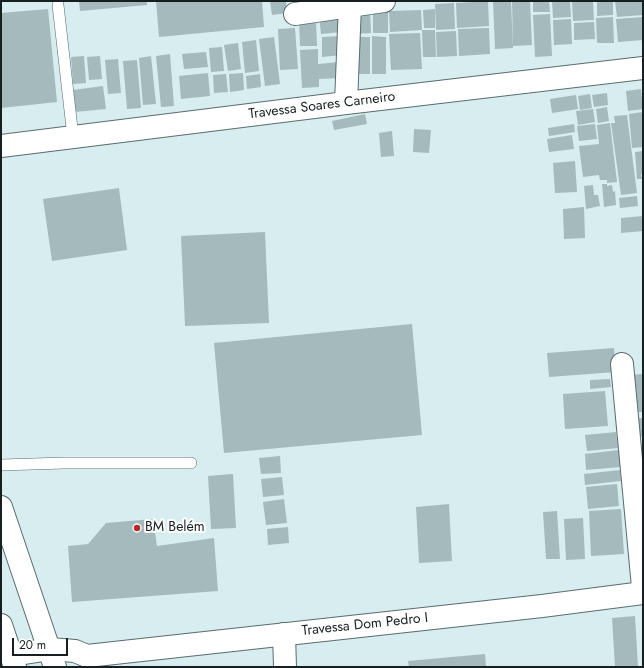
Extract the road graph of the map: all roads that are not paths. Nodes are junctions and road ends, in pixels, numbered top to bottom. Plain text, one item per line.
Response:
1 (384, 1) edge
2 (58, 5) dead end
3 (350, 5) junction
4 (295, 14) dead end
5 (643, 68) edge
6 (346, 103) junction
7 (73, 137) junction
8 (1, 146) edge
9 (622, 364) dead end
10 (191, 463) dead end
11 (1, 465) edge
12 (1, 507) edge
13 (643, 587) edge
14 (643, 593) edge
15 (284, 634) junction
16 (7, 644) edge
17 (53, 658) edge
18 (81, 661) edge
19 (285, 667) edge

1 - 3 street
2 - 7 lane
3 - 4 street
3 - 6 street
5 - 6 street, Travessa Soares Carneiro
6 - 7 street, Travessa Soares Carneiro
7 - 8 street, Travessa Soares Carneiro
9 - 13 street
10 - 11 lane
12 - 17 street
14 - 15 street, Travessa Dom Pedro I
15 - 18 street, Travessa Dom Pedro I
15 - 19 street
16 - 17 street, Travessa Dom Pedro I
17 - 18 street, Travessa Dom Pedro I

